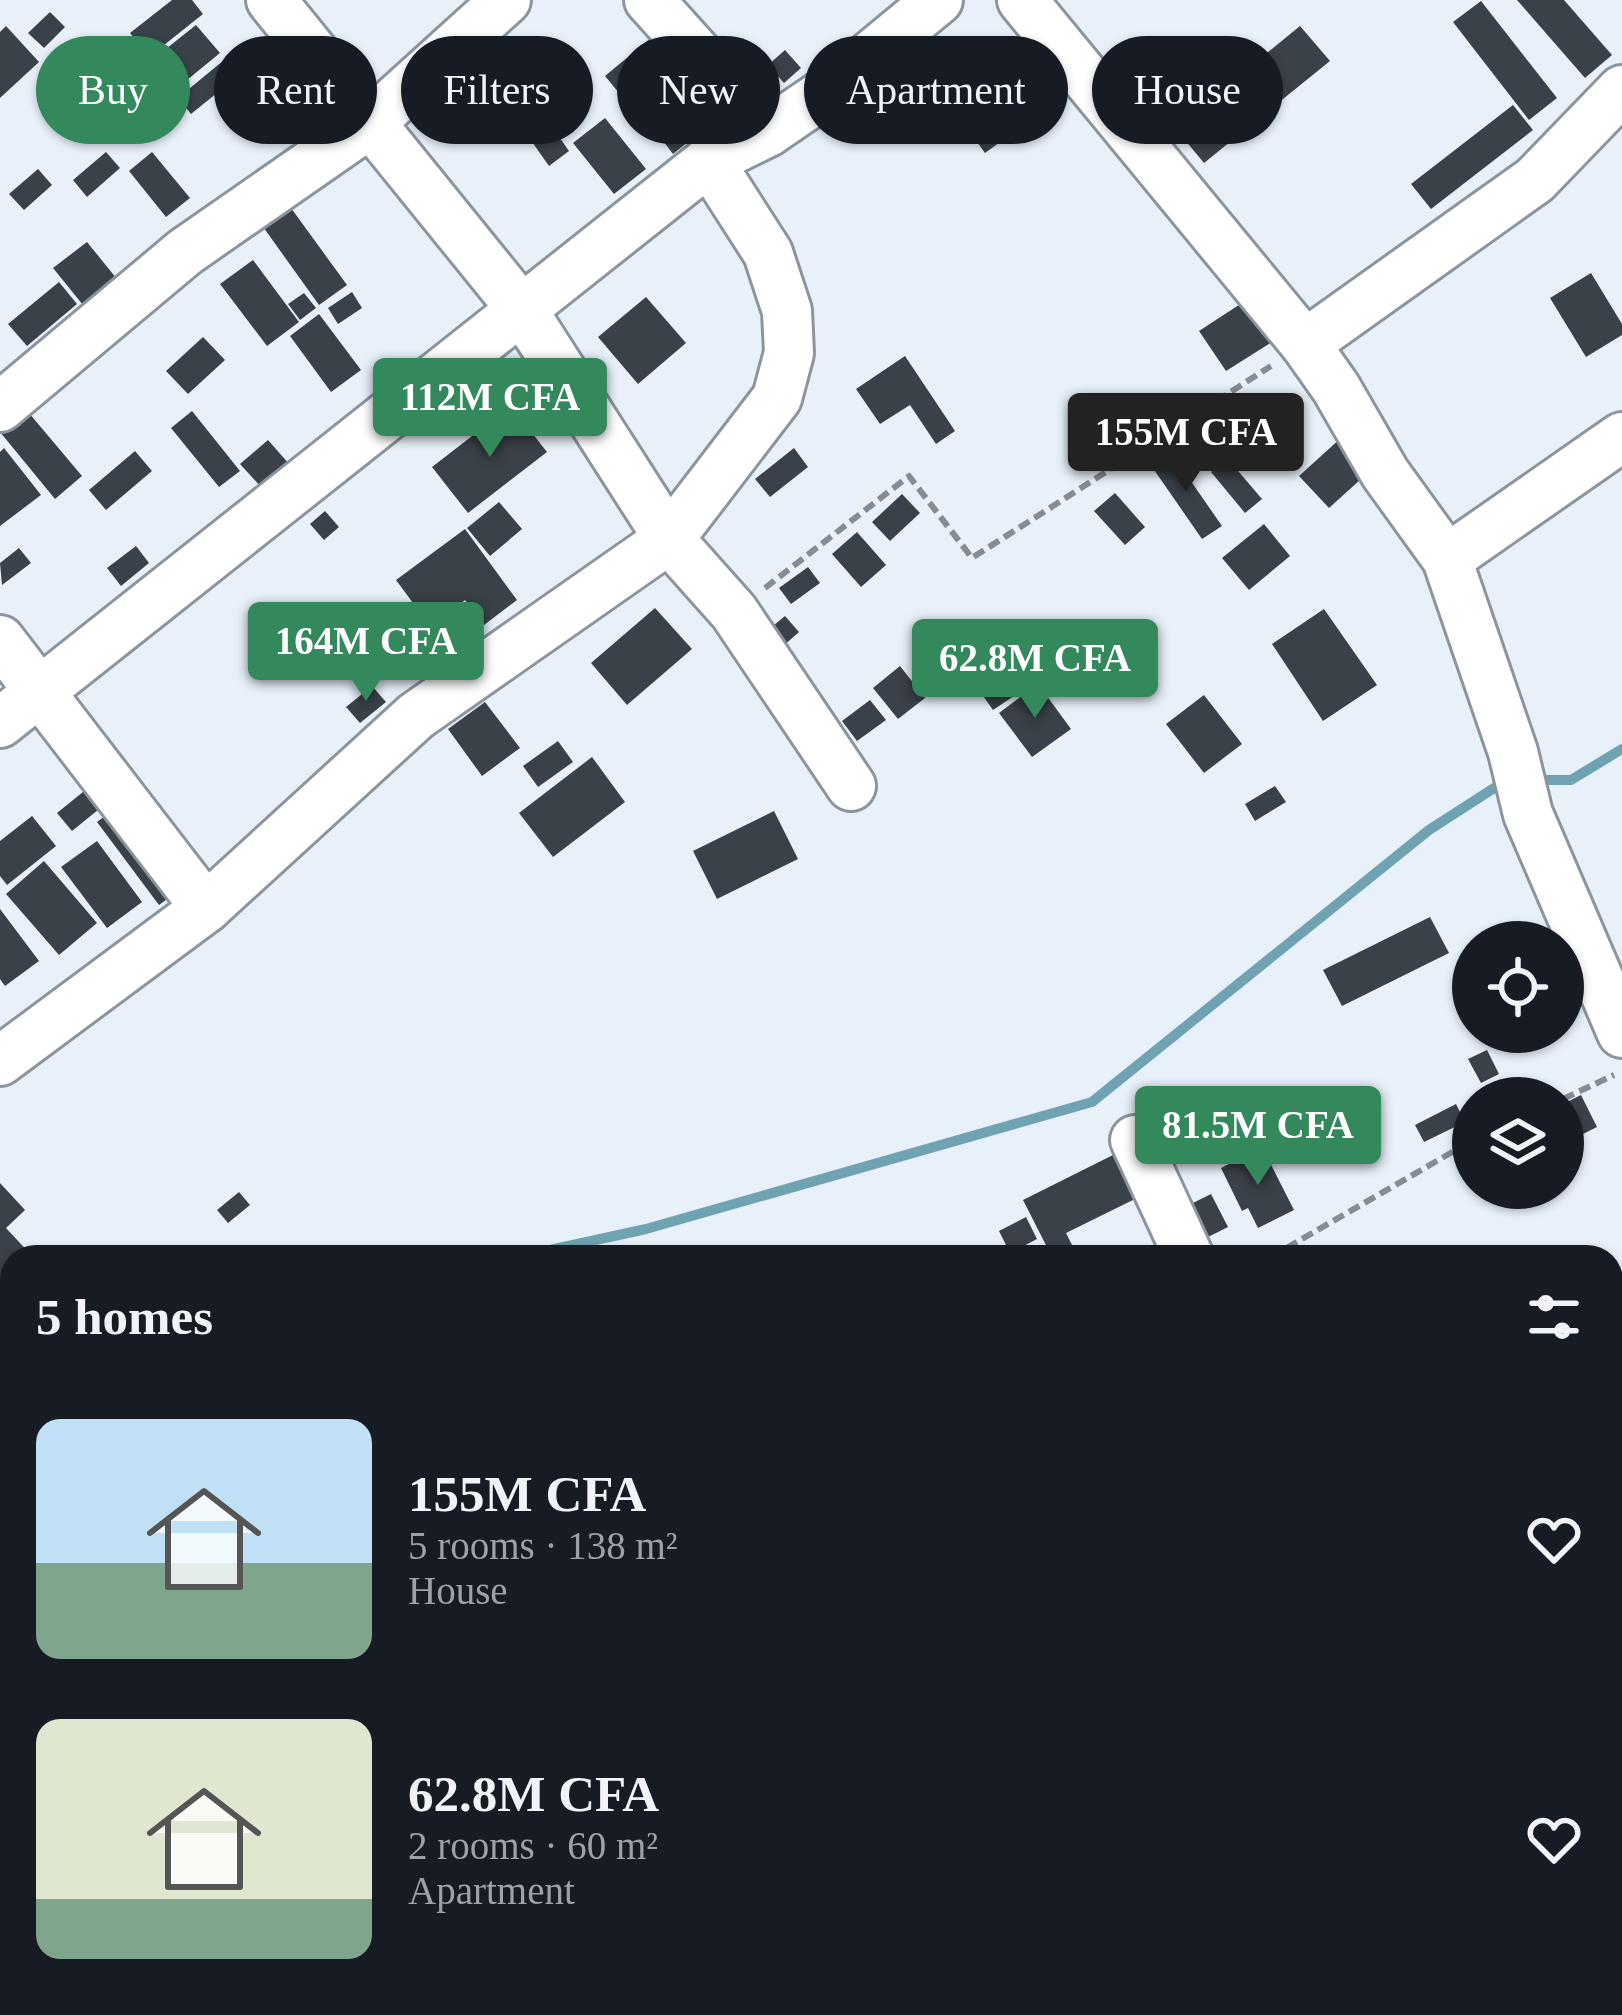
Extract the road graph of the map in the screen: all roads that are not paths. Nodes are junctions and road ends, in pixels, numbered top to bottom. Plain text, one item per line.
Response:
1 (271, 0) edge
2 (506, 0) edge
3 (649, 0) edge
4 (938, 0) edge
5 (1022, 0) edge
6 (299, 36) edge
7 (681, 36) edge
8 (1622, 90) edge
9 (377, 117) edge
10 (780, 124) edge
11 (377, 134) edge
12 (340, 144) edge
13 (743, 144) edge
14 (709, 160) junction
15 (524, 310) junction
16 (1304, 344) junction
17 (0, 407) edge
18 (1622, 436) edge
19 (669, 539) junction
20 (1447, 559) junction
21 (0, 640) edge
22 (42, 691) junction
23 (0, 724) edge
24 (851, 786) dead end
25 (206, 908) junction
26 (1622, 1033) edge
27 (0, 1061) edge
28 (1135, 1139) dead end
29 (1184, 1245) edge

1 - 6 street
2 - 9 street
3 - 7 street
4 - 10 street
5 - 16 street
8 - 16 street
11 - 15 street
12 - 17 street
13 - 14 street
14 - 15 street
14 - 19 street
15 - 19 street
15 - 22 street
16 - 20 street
18 - 20 street
19 - 24 street
19 - 25 street
20 - 26 street
21 - 22 street
22 - 23 street
22 - 25 street
25 - 27 street
28 - 29 street

